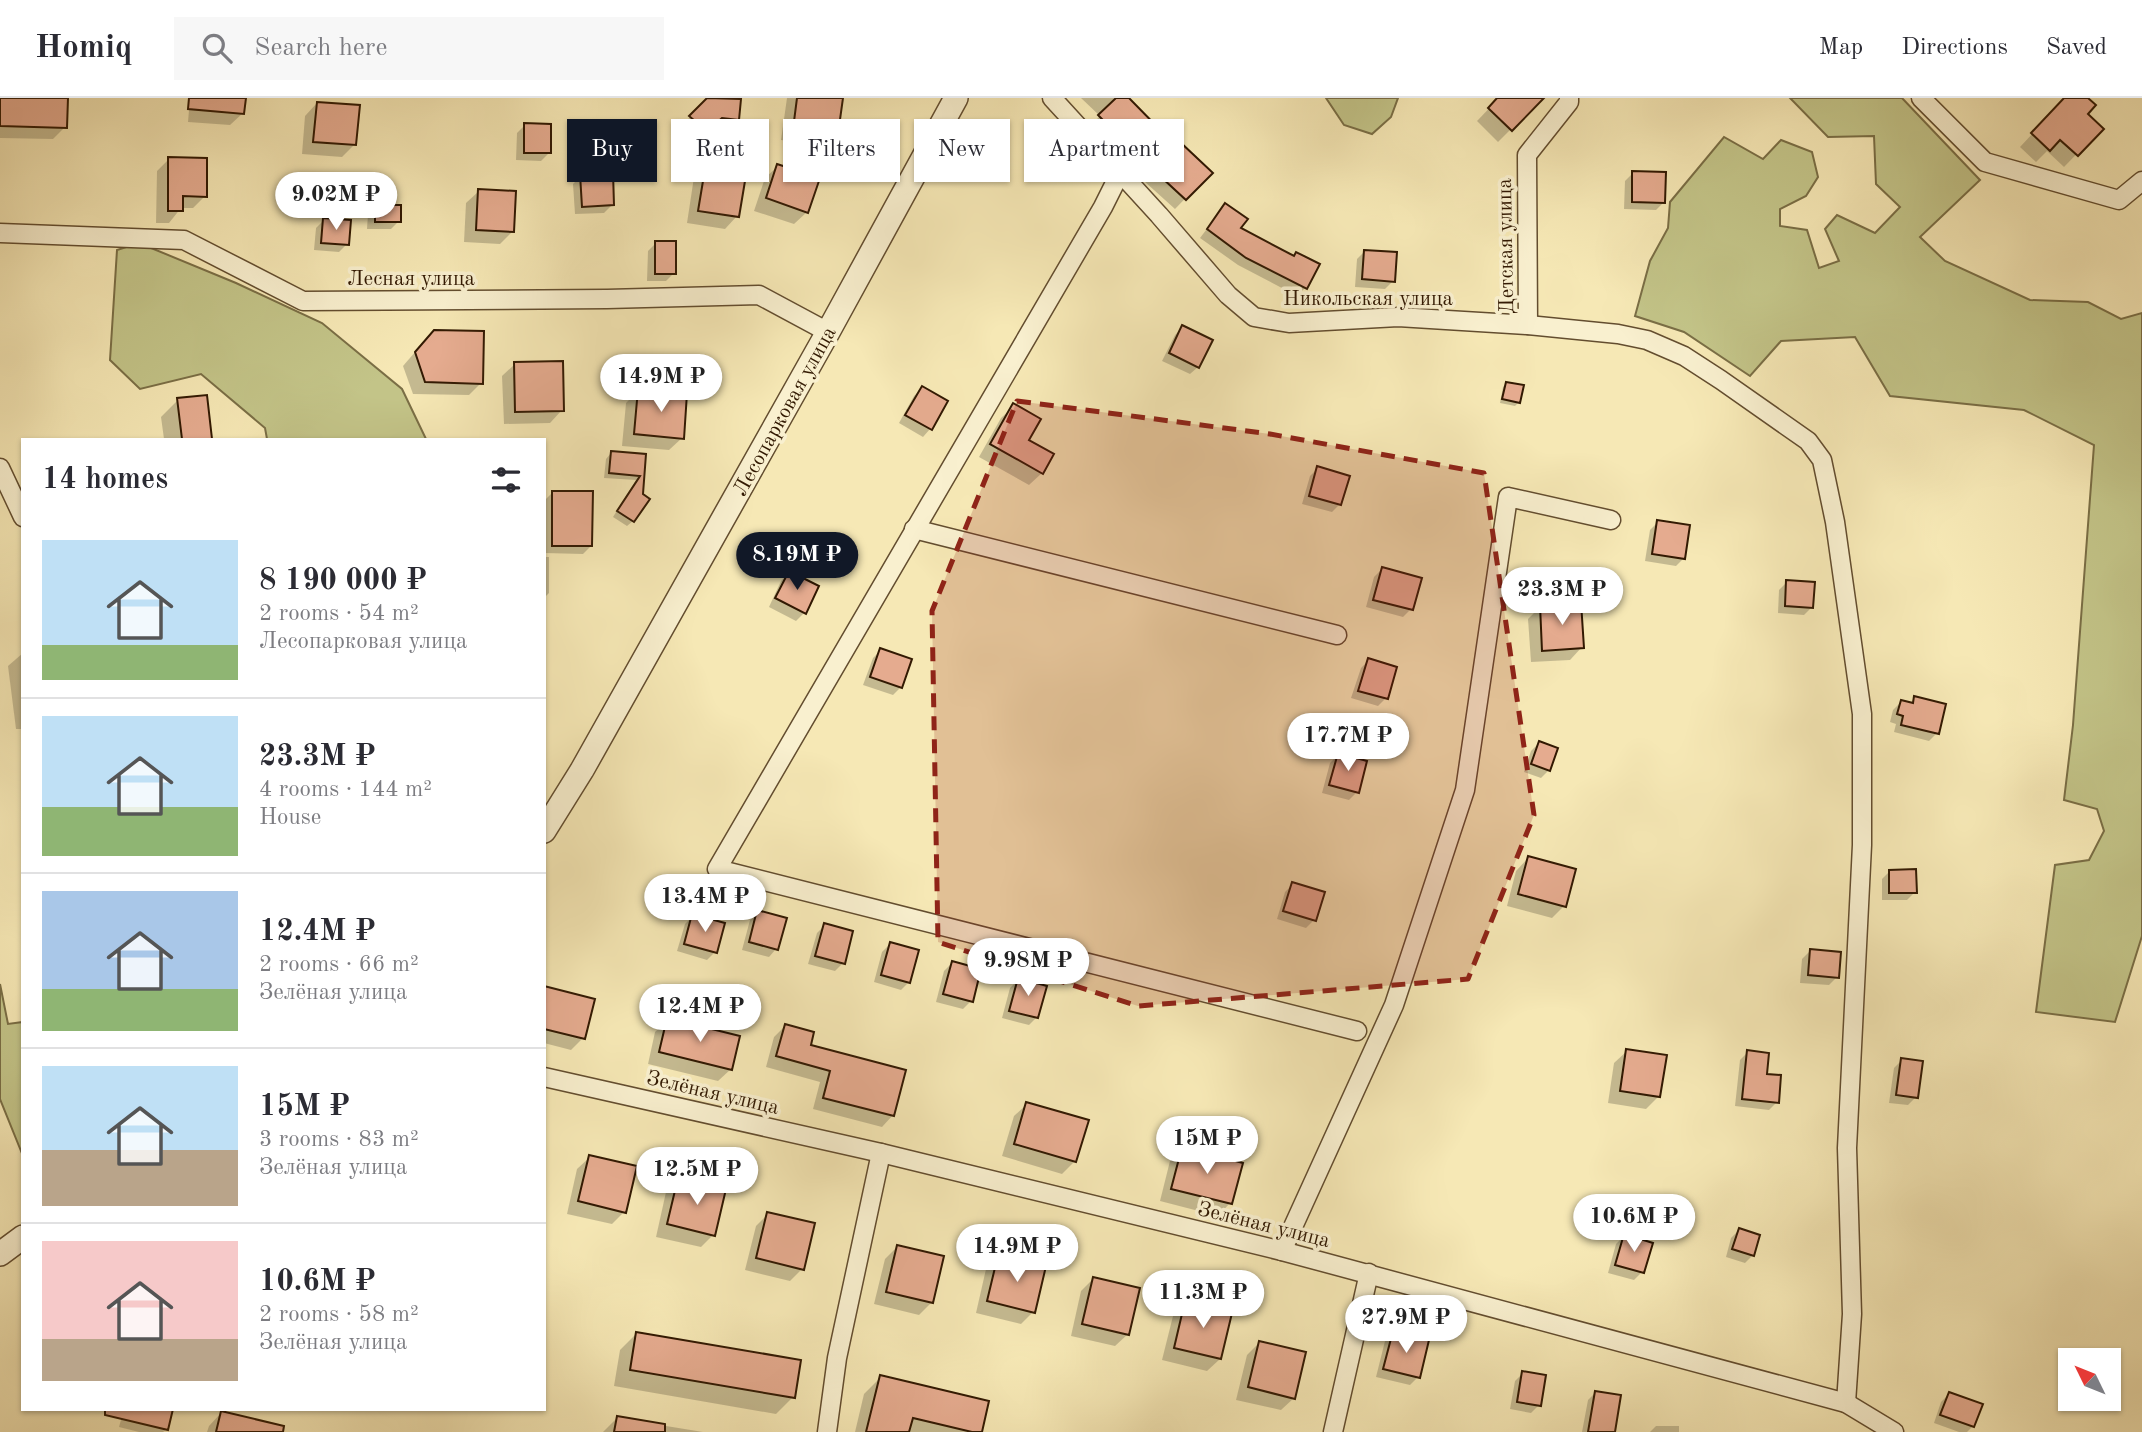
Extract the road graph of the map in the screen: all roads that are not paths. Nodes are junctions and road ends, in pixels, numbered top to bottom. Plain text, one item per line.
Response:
1 (956, 98) edge
2 (1052, 98) edge
3 (1569, 98) edge
4 (1921, 98) edge
5 (1071, 119) edge
6 (2142, 180) edge
7 (1116, 182) edge
8 (1128, 182) edge
9 (0, 233) edge
10 (1528, 325) junction
11 (828, 332) junction
12 (0, 468) edge
13 (21, 513) edge
14 (1611, 520) dead end
15 (914, 529) junction
16 (1337, 635) dead end
17 (546, 828) edge
18 (1357, 1031) dead end
19 (546, 1077) edge
20 (881, 1153) junction
21 (21, 1238) edge
22 (1282, 1251) junction
23 (0, 1254) edge
24 (1369, 1273) junction
25 (1846, 1404) junction
26 (828, 1432) edge
27 (1333, 1432) edge
28 (1894, 1432) edge

1 - 11 street, Лесопарковая улица
2 - 5 street, Никольская улица
3 - 10 street, Детская улица
4 - 6 street
7 - 15 street
8 - 10 street, Никольская улица
9 - 11 street, Лесная улица
10 - 25 street, Никольская улица
11 - 17 street, Лесопарковая улица
12 - 13 street
14 - 22 street
15 - 16 street
15 - 18 street
19 - 20 street, Зелёная улица
20 - 22 street, Зелёная улица
20 - 26 street
21 - 23 street
22 - 24 street, Зелёная улица
24 - 25 street, Зелёная улица
24 - 27 street
25 - 28 street, Зелёная улица

